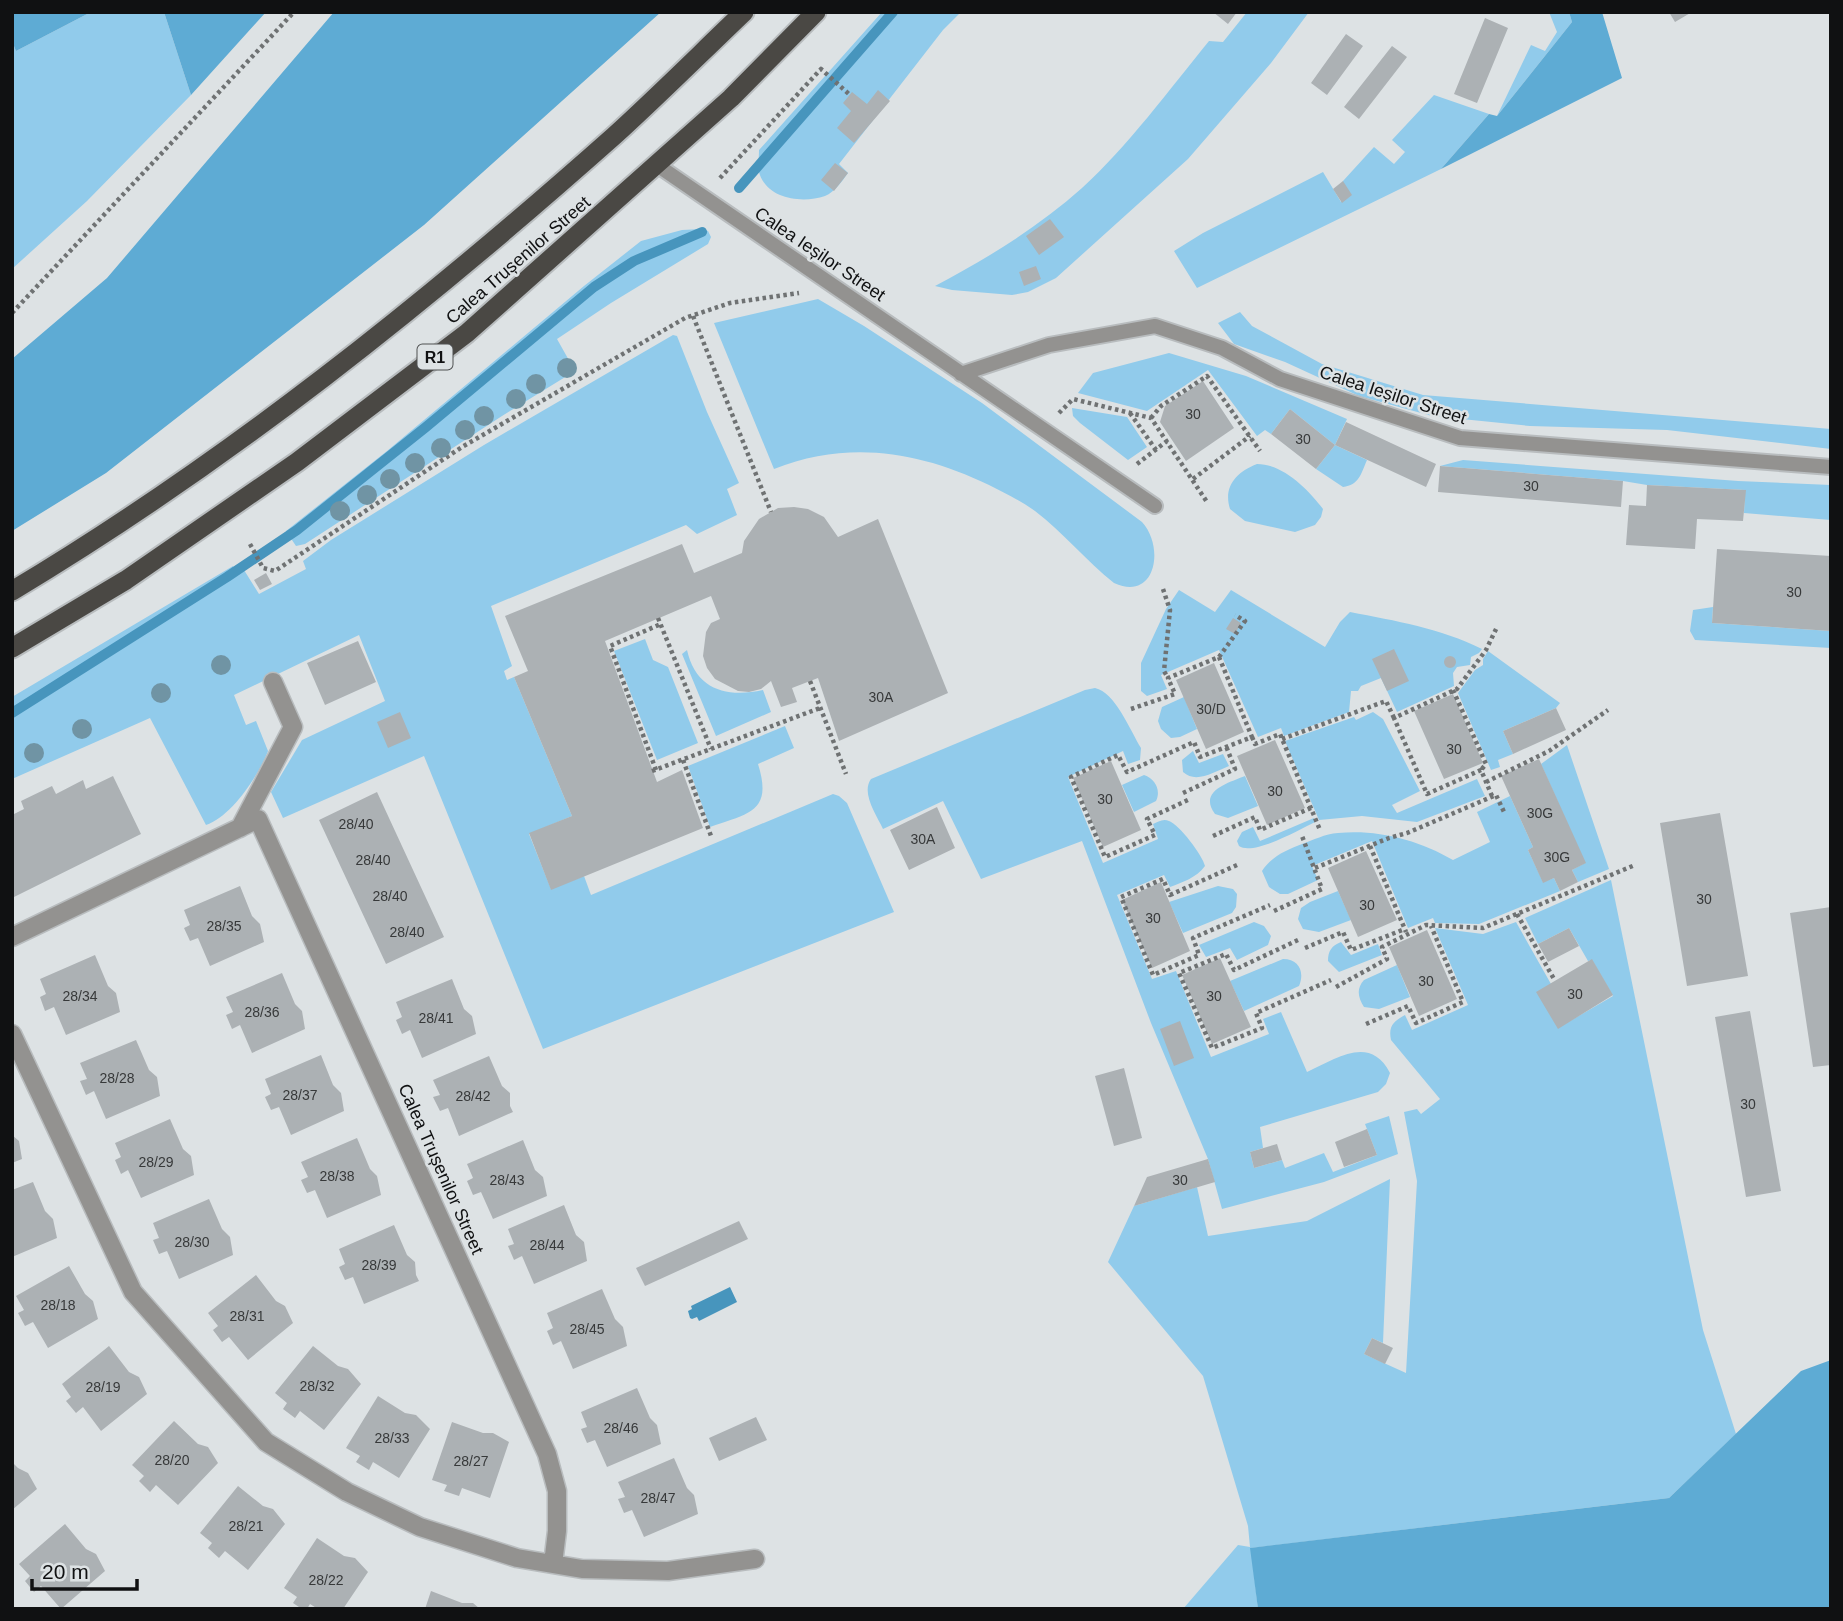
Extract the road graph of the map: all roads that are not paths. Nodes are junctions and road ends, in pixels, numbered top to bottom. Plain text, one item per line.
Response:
1 (744, 12) edge
2 (816, 12) edge
3 (657, 165) junction
4 (961, 374) junction
5 (1831, 467) edge
6 (1155, 506) dead end
7 (12, 591) edge
8 (12, 648) edge
9 (273, 682) dead end
10 (240, 828) junction
11 (12, 937) edge
12 (12, 1034) edge
13 (755, 1559) dead end
14 (553, 1564) junction

1 - 7 highway, Calea Trușenilor Street
2 - 3 highway, Calea Trușenilor Street / R1
3 - 4 lane, Calea Ieșilor Street
3 - 8 highway, Calea Trușenilor Street / R1
4 - 5 lane, Calea Ieșilor Street
4 - 6 lane, Calea Ieșilor Street
9 - 10 street
10 - 11 street
10 - 14 street, Calea Trușenilor Street
12 - 14 street
13 - 14 street

